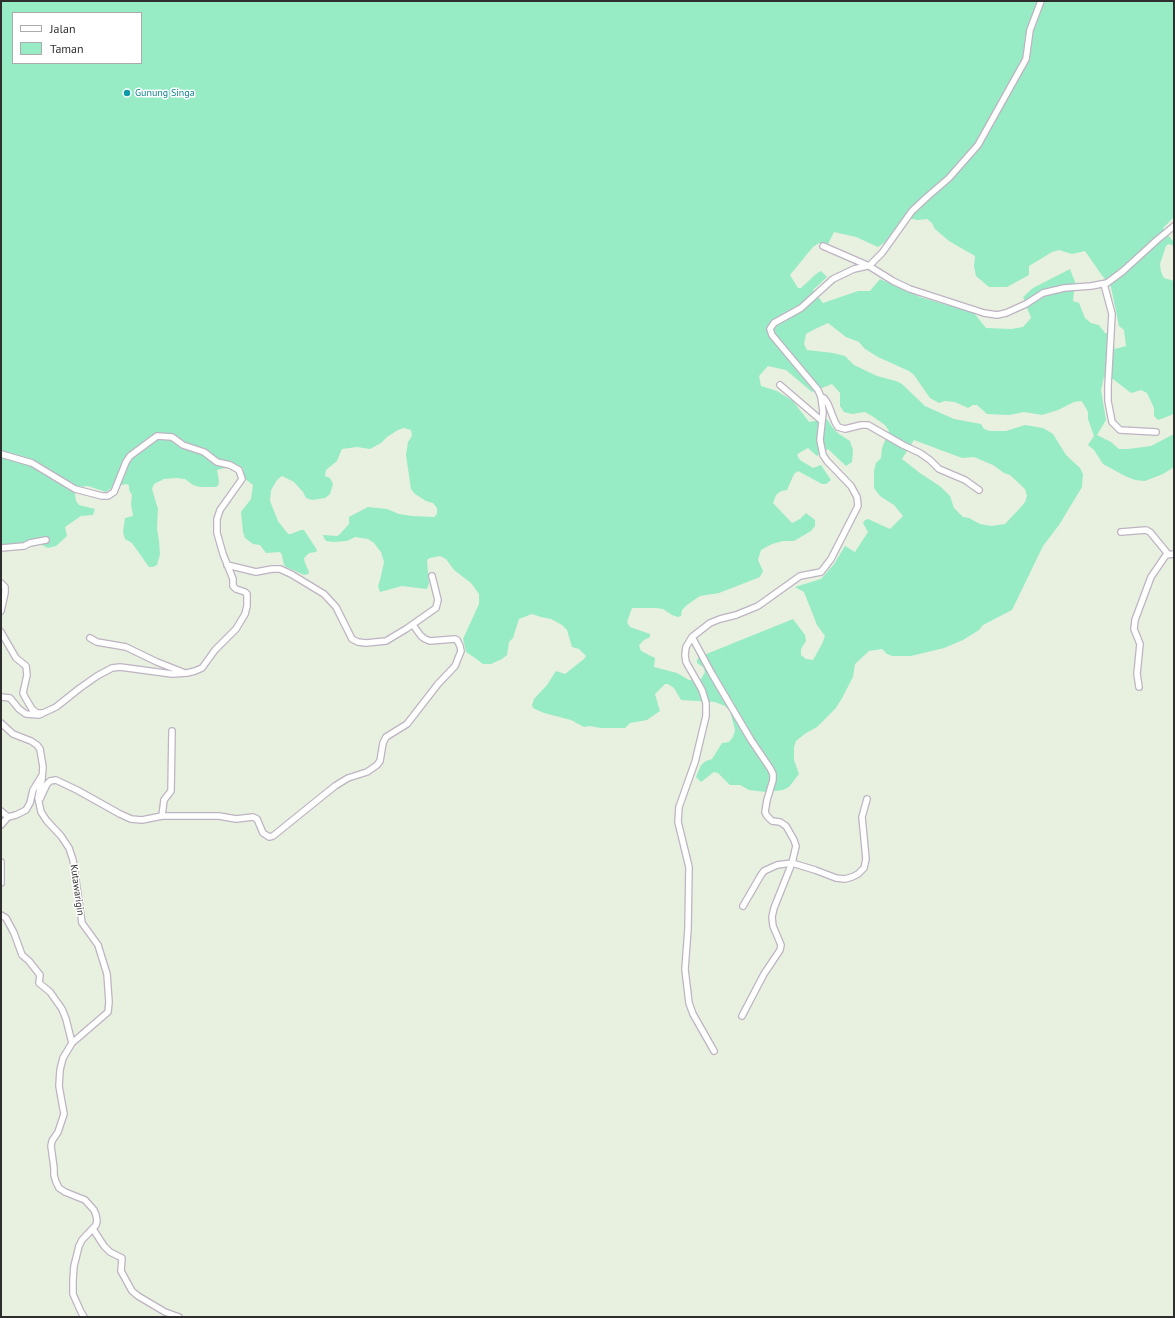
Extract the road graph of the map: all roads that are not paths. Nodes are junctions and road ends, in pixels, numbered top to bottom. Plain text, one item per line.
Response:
1 (1041, 1) edge
2 (1174, 226) edge
3 (823, 246) dead end
4 (868, 266) junction
5 (1104, 284) junction
6 (780, 385) dead end
7 (821, 397) junction
8 (822, 421) junction
9 (1156, 432) dead end
10 (1, 454) edge
11 (980, 490) dead end
12 (1121, 532) dead end
13 (46, 540) dead end
14 (1, 548) edge
15 (1171, 554) edge
16 (227, 565) junction
17 (432, 576) dead end
18 (1, 583) edge
19 (1, 611) edge
20 (413, 624) junction
21 (1, 632) edge
22 (692, 637) junction
23 (90, 638) dead end
24 (187, 673) junction
25 (1139, 687) dead end
26 (1, 697) edge
27 (44, 714) junction
28 (1, 723) edge
29 (172, 731) dead end
30 (42, 775) junction
31 (867, 800) dead end
32 (39, 805) junction
33 (1, 811) edge
34 (162, 816) junction
35 (8, 817) junction
36 (1, 825) edge
37 (1, 862) edge
38 (792, 863) junction
39 (1, 866) edge
40 (1, 883) edge
41 (743, 906) dead end
42 (1, 915) edge
43 (742, 1016) dead end
44 (72, 1043) junction
45 (714, 1052) dead end
46 (93, 1228) junction
47 (84, 1317) edge
48 (180, 1317) edge

1 - 4 street
2 - 5 street
3 - 4 street
4 - 5 street
4 - 7 street
5 - 9 street
6 - 8 street
7 - 8 street
7 - 11 street
8 - 22 street
10 - 16 street
12 - 15 street
13 - 14 street
15 - 25 street
16 - 20 street
16 - 24 street
17 - 20 street
18 - 19 street
20 - 34 street
21 - 27 street
22 - 38 street
22 - 45 street
23 - 24 street
24 - 27 street
26 - 27 street
28 - 30 street
29 - 34 street
30 - 32 street
30 - 35 street
31 - 38 street
32 - 34 street
32 - 44 street, Kutawarigin
33 - 35 street
35 - 36 street
37 - 39 street
38 - 41 street
38 - 43 street
39 - 40 street
42 - 44 street
44 - 46 street, Kutawarigin
46 - 47 street
46 - 48 street

